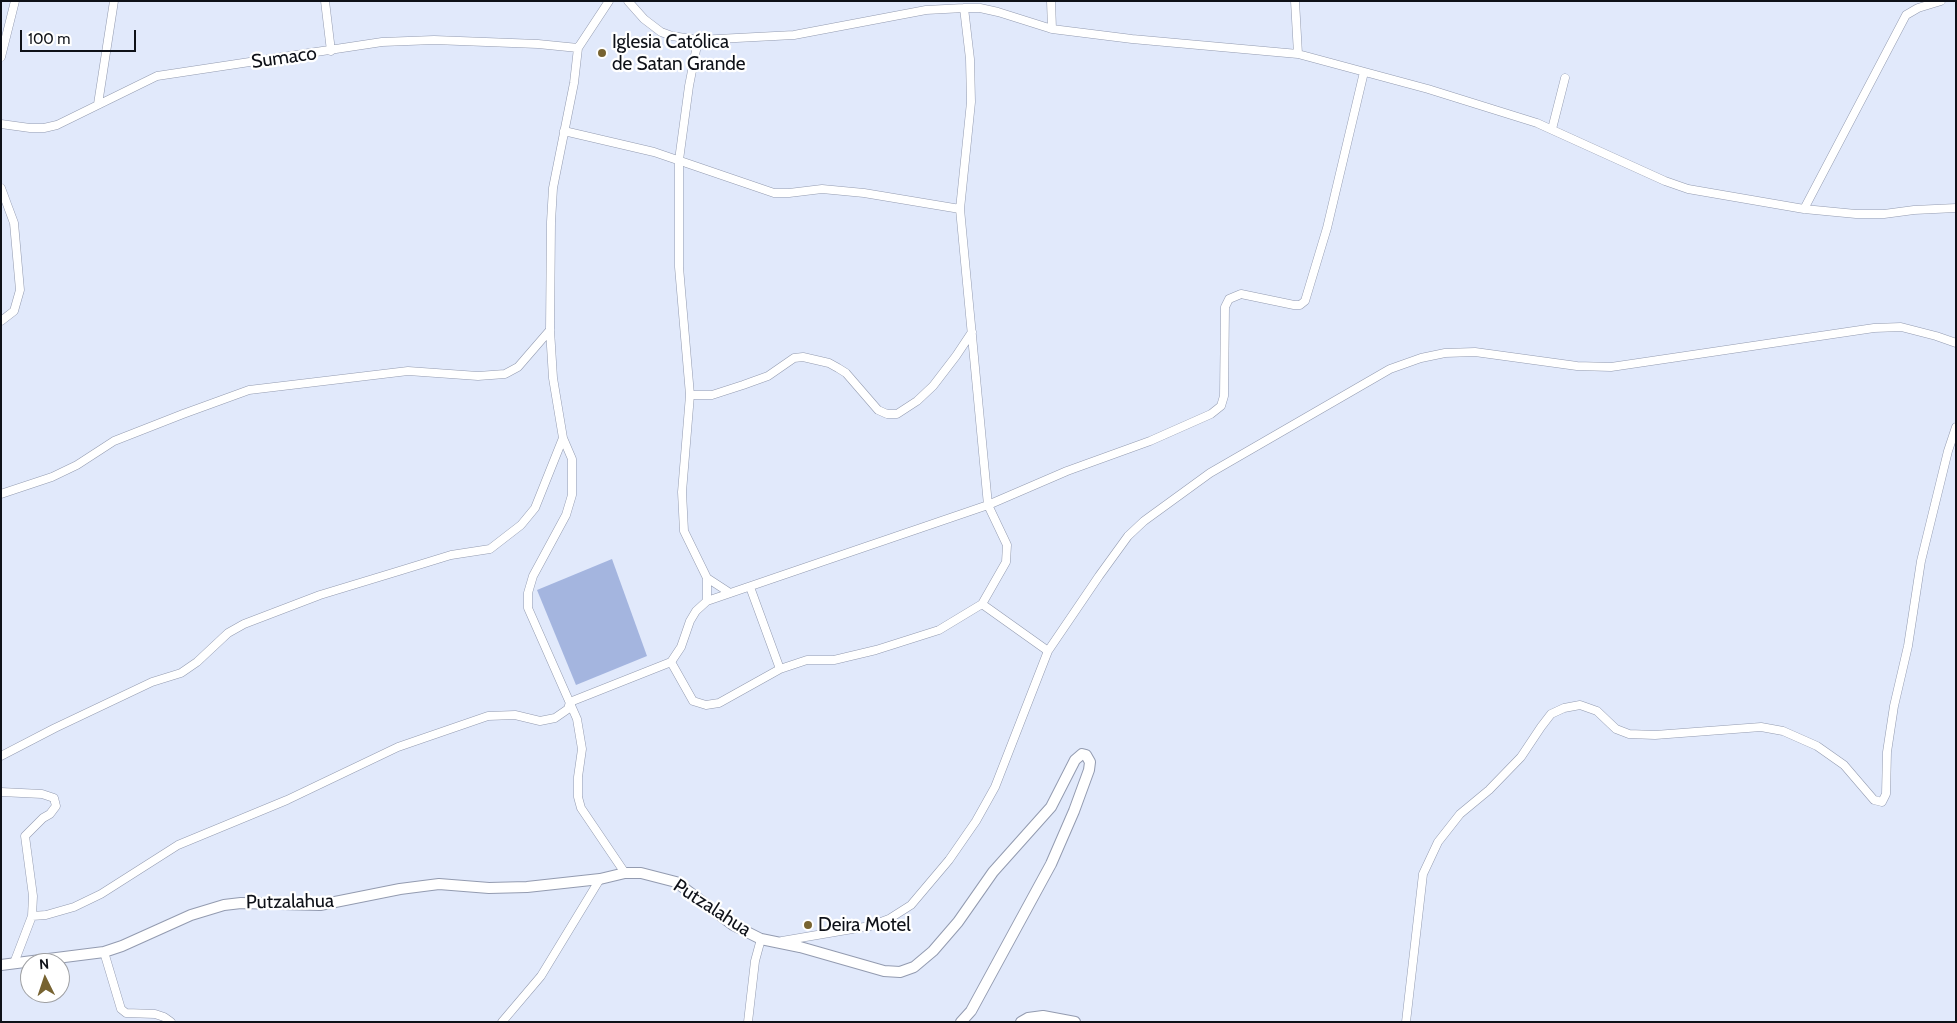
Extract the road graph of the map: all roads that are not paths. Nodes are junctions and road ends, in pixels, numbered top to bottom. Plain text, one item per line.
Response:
1 (15, 1) edge
2 (114, 1) edge
3 (325, 1) edge
4 (609, 1) edge
5 (628, 1) edge
6 (1051, 1) edge
7 (1295, 1) edge
8 (1940, 1) edge
9 (951, 5) edge
10 (964, 8) junction
11 (1052, 29) junction
12 (698, 40) junction
13 (578, 48) junction
14 (331, 51) junction
15 (1298, 54) junction
16 (1, 57) edge
17 (1364, 72) junction
18 (1565, 78) dead end
19 (98, 104) junction
20 (1, 124) edge
21 (1552, 129) junction
22 (564, 131) junction
23 (679, 160) junction
24 (1, 188) edge
25 (1956, 208) edge
26 (960, 209) junction
27 (1804, 209) junction
28 (1, 321) edge
29 (550, 330) junction
30 (972, 332) junction
31 (1956, 343) edge
32 (690, 395) junction
33 (1956, 427) edge
34 (563, 438) junction
35 (1, 494) edge
36 (988, 505) junction
37 (707, 578) junction
38 (750, 587) junction
39 (730, 593) junction
40 (707, 601) junction
41 (982, 604) junction
42 (1048, 651) junction
43 (671, 662) junction
44 (780, 669) junction
45 (570, 702) junction
46 (1, 756) edge
47 (1, 792) edge
48 (625, 873) junction
49 (600, 879) junction
50 (32, 916) junction
51 (761, 939) junction
52 (778, 942) junction
53 (104, 952) junction
54 (14, 963) junction
55 (1, 965) edge
56 (171, 1022) edge
57 (502, 1022) edge
58 (748, 1022) edge
59 (961, 1022) edge
60 (1021, 1022) edge
61 (1075, 1022) edge
62 (1406, 1022) edge

1 - 16 street
2 - 19 street
3 - 14 street
4 - 13 street
5 - 12 street
6 - 11 street
7 - 15 street
8 - 27 street
9 - 10 street
9 - 12 street
10 - 11 street
10 - 26 street
11 - 15 street
12 - 23 street
13 - 14 street, Sumaco
13 - 22 street
14 - 19 street, Sumaco
15 - 17 street
17 - 21 street
17 - 36 street
18 - 21 street
19 - 20 street, Sumaco
21 - 27 street
22 - 23 street
22 - 29 street
23 - 26 street
23 - 32 street
24 - 28 street
25 - 27 street
26 - 30 street
29 - 34 street
29 - 35 street
30 - 32 street
30 - 36 street
31 - 42 street
32 - 37 street
33 - 62 street
34 - 45 street
34 - 46 street
36 - 38 street
36 - 41 street
37 - 39 street
37 - 40 street
38 - 39 street
38 - 44 street
39 - 40 street
40 - 43 street
41 - 42 street
41 - 44 street
42 - 52 street
43 - 44 street
43 - 45 street
45 - 48 street
45 - 50 street
47 - 50 street
48 - 49 street, Putzalahua
48 - 51 street, Putzalahua
49 - 53 street, Putzalahua
49 - 57 street
50 - 54 street
51 - 52 street, Putzalahua
51 - 58 street
52 - 59 street, Putzalahua
53 - 54 street, Putzalahua
53 - 56 street
54 - 55 street, Putzalahua
60 - 61 street

